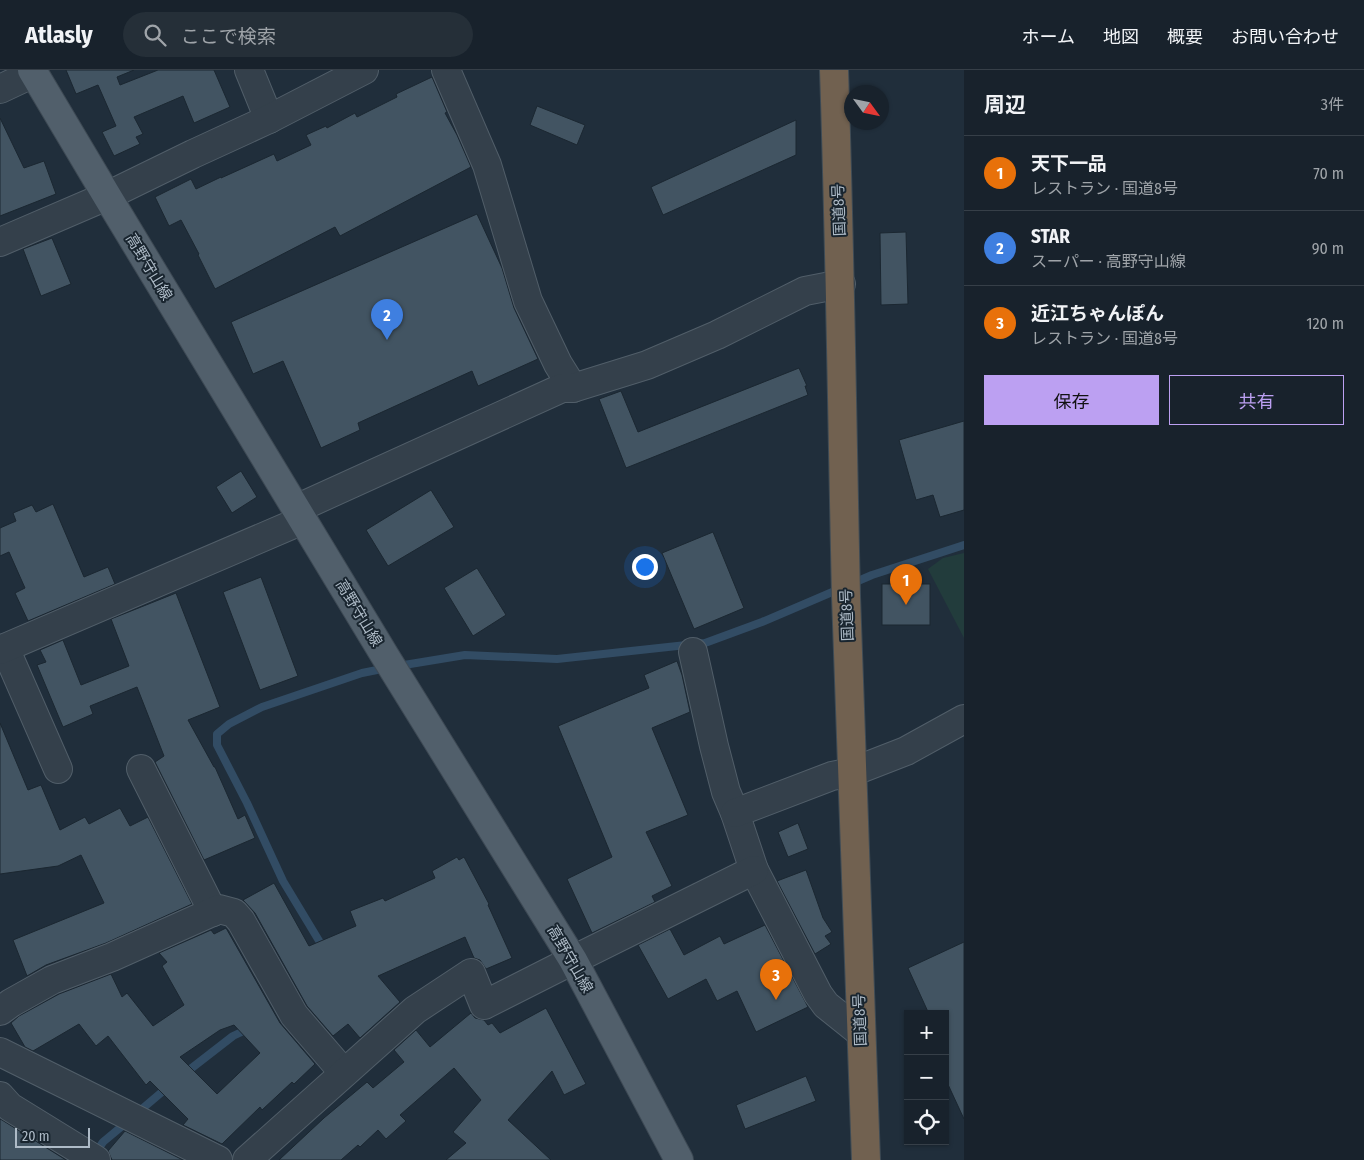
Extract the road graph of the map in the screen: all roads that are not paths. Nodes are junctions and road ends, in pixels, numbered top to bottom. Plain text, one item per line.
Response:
1 (249, 70) edge
2 (364, 70) edge
3 (446, 70) edge
4 (834, 70) edge
5 (33, 71) edge
6 (0, 89) edge
7 (269, 119) junction
8 (107, 196) junction
9 (0, 242) edge
10 (841, 284) junction
11 (572, 388) junction
12 (299, 514) junction
13 (3, 649) edge
14 (693, 652) dead end
15 (964, 719) edge
16 (58, 769) dead end
17 (141, 769) dead end
18 (852, 772) junction
19 (735, 813) junction
20 (754, 870) junction
21 (213, 912) junction
22 (573, 960) junction
23 (0, 1011) edge
24 (861, 1033) junction
25 (0, 1052) edge
26 (344, 1073) junction
27 (0, 1096) edge
28 (90, 1156) edge
29 (218, 1160) edge
30 (246, 1160) edge
31 (679, 1160) edge
32 (866, 1160) edge

1 - 7 street
2 - 7 street
3 - 11 street
4 - 10 highway, 国道8号
5 - 6 street
5 - 8 main road, 高野守山線
7 - 8 street
8 - 9 street
8 - 12 main road, 高野守山線
10 - 11 street
10 - 18 highway, 国道8号
11 - 12 street
12 - 13 street
12 - 22 main road, 高野守山線
13 - 16 street
14 - 19 street
15 - 18 street
17 - 21 street
18 - 19 street
18 - 24 highway, 国道8号
19 - 20 street
20 - 22 street
20 - 24 street
21 - 23 street
21 - 26 street
22 - 26 street
22 - 31 main road, 高野守山線
24 - 32 highway, 国道8号
25 - 29 street
26 - 30 street
27 - 28 street

